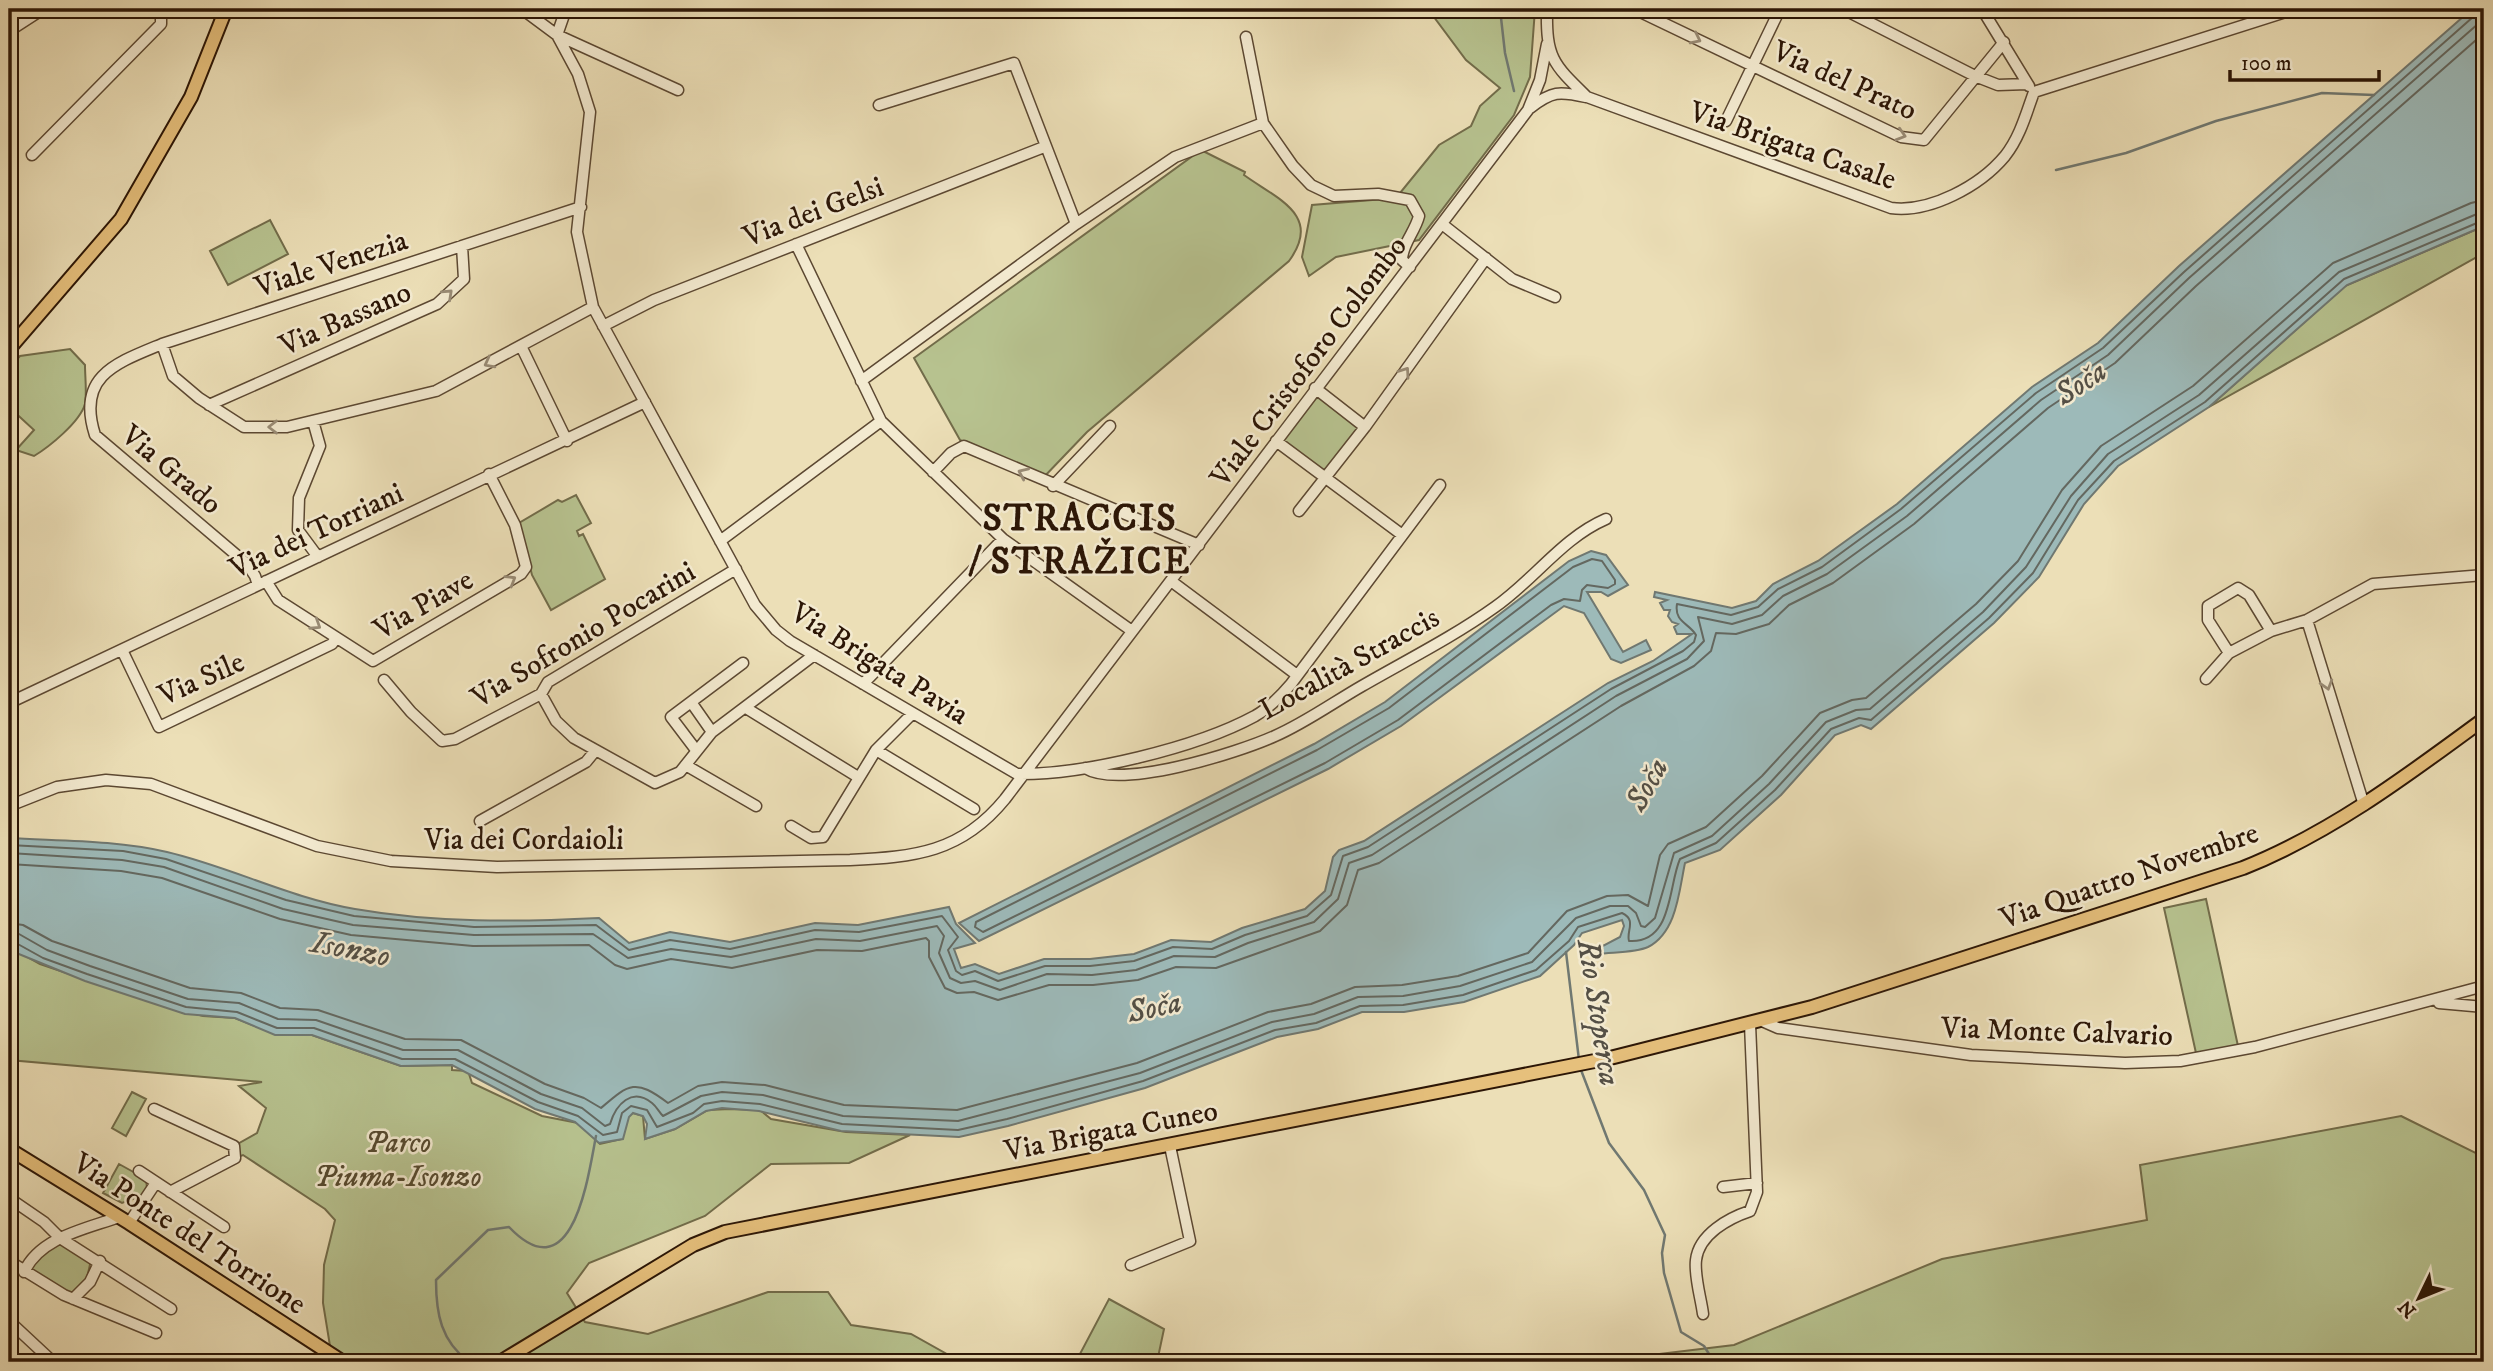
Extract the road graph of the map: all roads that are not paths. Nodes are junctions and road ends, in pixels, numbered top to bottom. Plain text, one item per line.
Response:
1 (43, 9) edge
2 (161, 9) edge
3 (226, 9) edge
4 (522, 9) edge
5 (566, 9) edge
6 (1547, 9) edge
7 (1634, 9) edge
8 (1780, 9) edge
9 (1843, 9) edge
10 (2007, 9) edge
11 (2295, 9) edge
12 (1984, 11) edge
13 (9, 31) edge
14 (557, 34) junction
15 (1246, 37) dead end
16 (2004, 42) junction
17 (1546, 44) junction
18 (1754, 68) junction
19 (1975, 76) junction
20 (2031, 88) junction
21 (678, 90) dead end
22 (1587, 97) junction
23 (878, 106) dead end
24 (1528, 110) junction
25 (1726, 121) dead end
26 (1263, 123) junction
27 (1044, 147) junction
28 (32, 155) dead end
29 (581, 206) junction
30 (1076, 224) junction
31 (1442, 224) junction
32 (796, 244) junction
33 (462, 246) junction
34 (1486, 258) junction
35 (1410, 267) junction
36 (1555, 297) dead end
37 (593, 307) junction
38 (603, 326) junction
39 (162, 344) junction
40 (521, 346) junction
41 (9, 349) edge
42 (100, 375) joint
43 (861, 381) junction
44 (1315, 388) junction
45 (645, 402) junction
46 (209, 405) junction
47 (313, 421) junction
48 (881, 421) junction
49 (1110, 426) dead end
50 (1366, 427) junction
51 (567, 441) junction
52 (1276, 441) junction
53 (933, 472) junction
54 (489, 474) junction
55 (1325, 478) junction
56 (1440, 485) dead end
57 (1053, 486) junction
58 (1299, 511) dead end
59 (1606, 519) dead end
60 (1401, 534) junction
61 (1003, 539) junction
62 (720, 541) junction
63 (1199, 545) junction
64 (318, 557) junction
65 (736, 569) junction
66 (2484, 575) edge
67 (1171, 581) junction
68 (262, 583) junction
69 (2307, 620) junction
70 (1132, 631) junction
71 (2272, 631) junction
72 (336, 638) junction
73 (122, 650) junction
74 (2229, 653) junction
75 (814, 655) junction
76 (743, 663) dead end
77 (1297, 675) junction
78 (2206, 679) dead end
79 (384, 680) dead end
80 (863, 684) junction
81 (541, 694) junction
82 (691, 702) junction
83 (9, 703) edge
84 (746, 708) junction
85 (912, 714) junction
86 (2484, 719) edge
87 (712, 732) junction
88 (455, 739) joint
89 (696, 750) junction
90 (876, 750) junction
91 (595, 751) junction
92 (687, 766) junction
93 (1084, 768) junction
94 (1024, 774) junction
95 (858, 777) junction
96 (2364, 805) junction
97 (9, 806) edge
98 (756, 806) dead end
99 (974, 809) dead end
100 (480, 821) dead end
101 (791, 826) dead end
102 (2484, 986) edge
103 (2431, 1003) junction
104 (2484, 1007) edge
105 (1756, 1022) junction
106 (154, 1109) dead end
107 (1170, 1146) junction
108 (9, 1149) edge
109 (139, 1171) dead end
110 (1757, 1183) junction
111 (155, 1184) junction
112 (1723, 1187) dead end
113 (170, 1192) junction
114 (9, 1198) edge
115 (124, 1220) junction
116 (224, 1227) dead end
117 (60, 1238) junction
118 (9, 1261) edge
119 (100, 1261) junction
120 (1131, 1265) dead end
121 (24, 1272) junction
122 (73, 1299) junction
123 (171, 1309) dead end
124 (1703, 1314) dead end
125 (9, 1321) edge
126 (156, 1333) dead end
127 (53, 1362) edge
128 (343, 1362) edge
129 (500, 1362) edge

1 - 13 street
2 - 28 street
3 - 41 main road
4 - 14 street, Via Brigata Pavia
5 - 14 street
6 - 17 street
7 -> 18 street, Via del Prato
8 - 18 street
9 - 19 street
10 - 12 street
11 - 20 street
12 - 16 street
14 - 21 street
14 - 29 street, Via Brigata Pavia
15 - 26 street
16 - 19 street
16 - 20 street
17 - 22 street, Via Brigata Casale
17 - 24 street, Viale Cristoforo Colombo
18 -> 19 street, Via del Prato
18 - 25 street
19 - 20 street
20 - 22 street, Via Brigata Casale
22 - 24 street, Viale Cristoforo Colombo
23 - 27 street
24 - 31 street, Viale Cristoforo Colombo
26 - 30 street
26 - 35 street
27 - 30 street
27 - 32 street, Via dei Gelsi
29 - 33 street, Viale Venezia
29 - 37 street, Via Brigata Pavia
30 - 43 street
31 - 34 street
31 - 35 street, Viale Cristoforo Colombo
32 - 38 street, Via dei Gelsi
32 - 43 street
33 - 39 street, Viale Venezia
46 -> 33 street, Via Bassano
34 - 36 street
50 -> 34 street
35 - 44 street, Viale Cristoforo Colombo
37 - 38 street, Via Brigata Pavia
37 - 40 street
38 - 45 street, Via Brigata Pavia
39 - 42 street, Viale Venezia
39 - 46 street
40 -> 47 street
40 - 51 street
42 - 68 street, Via Grado
43 - 48 street
44 - 50 street
44 - 52 street, Viale Cristoforo Colombo
45 - 51 street, Via dei Torriani
45 - 62 street, Via Brigata Pavia
47 -> 46 street
47 - 64 street
48 - 53 street
48 - 62 street
49 - 57 street
50 - 55 street
51 - 54 street, Via dei Torriani
52 - 55 street
52 - 63 street, Viale Cristoforo Colombo
57 -> 53 street
53 - 61 street
54 - 64 street, Via dei Torriani
72 -> 54 street, Via Piave
55 - 58 street
55 - 60 street
56 - 60 street, Via Brigata Pavia
57 - 63 street
59 - 93 street, Località Straccis
60 - 77 street, Via Brigata Pavia
61 - 70 street
61 - 80 street
62 - 65 street, Via Brigata Pavia
63 - 67 street, Viale Cristoforo Colombo
64 - 68 street, Via dei Torriani
65 - 75 street, Via Brigata Pavia
65 - 81 street, Via Sofronio Pocarini
66 - 69 street
67 - 70 street, Viale Cristoforo Colombo
67 - 77 street
68 -> 72 street, Via Piave
68 - 73 street, Via dei Torriani
69 - 71 street
69 -> 96 street
70 - 94 street, Viale Cristoforo Colombo
71 - 74 street
71 - 74 street
72 - 73 street, Via Sile
73 - 83 street, Via dei Torriani
74 - 78 street
75 - 80 street, Via Brigata Pavia
75 - 84 street
76 - 82 street
77 - 93 street, Via Brigata Pavia
79 - 88 street, Via Piave
80 - 85 street, Via Brigata Pavia
81 - 88 street, Via Sofronio Pocarini
81 - 91 street
82 - 87 street
82 - 89 street
84 - 87 street
84 - 95 street
85 - 90 street
85 - 94 street, Via Brigata Pavia
86 - 96 main road, Via Quattro Novembre
87 - 89 street
89 - 92 street
90 - 95 street
90 - 99 street
91 - 92 street
91 - 100 street
92 - 98 street
93 - 94 street, Via Brigata Pavia
94 - 97 street, Via dei Cordaioli
95 - 101 street
96 - 105 main road, Via Quattro Novembre
102 - 103 street, Via Monte Calvario
103 - 104 street, Via Monte Calvario
103 - 105 street, Via Monte Calvario
105 - 107 main road, Via Brigata Cuneo
105 - 110 street
106 - 113 street
107 - 120 street
107 - 129 main road, Via Brigata Cuneo
108 - 115 main road, Via Ponte del Torrione
109 - 111 street
110 - 112 street
110 - 124 street
111 - 113 street
111 - 115 street
113 - 116 street
114 - 117 street
115 - 117 street
115 - 128 main road, Via Ponte del Torrione
117 - 119 street
117 - 121 street
118 - 121 street
119 - 122 street
119 - 123 street
121 - 122 street
122 - 126 street
125 - 127 street

